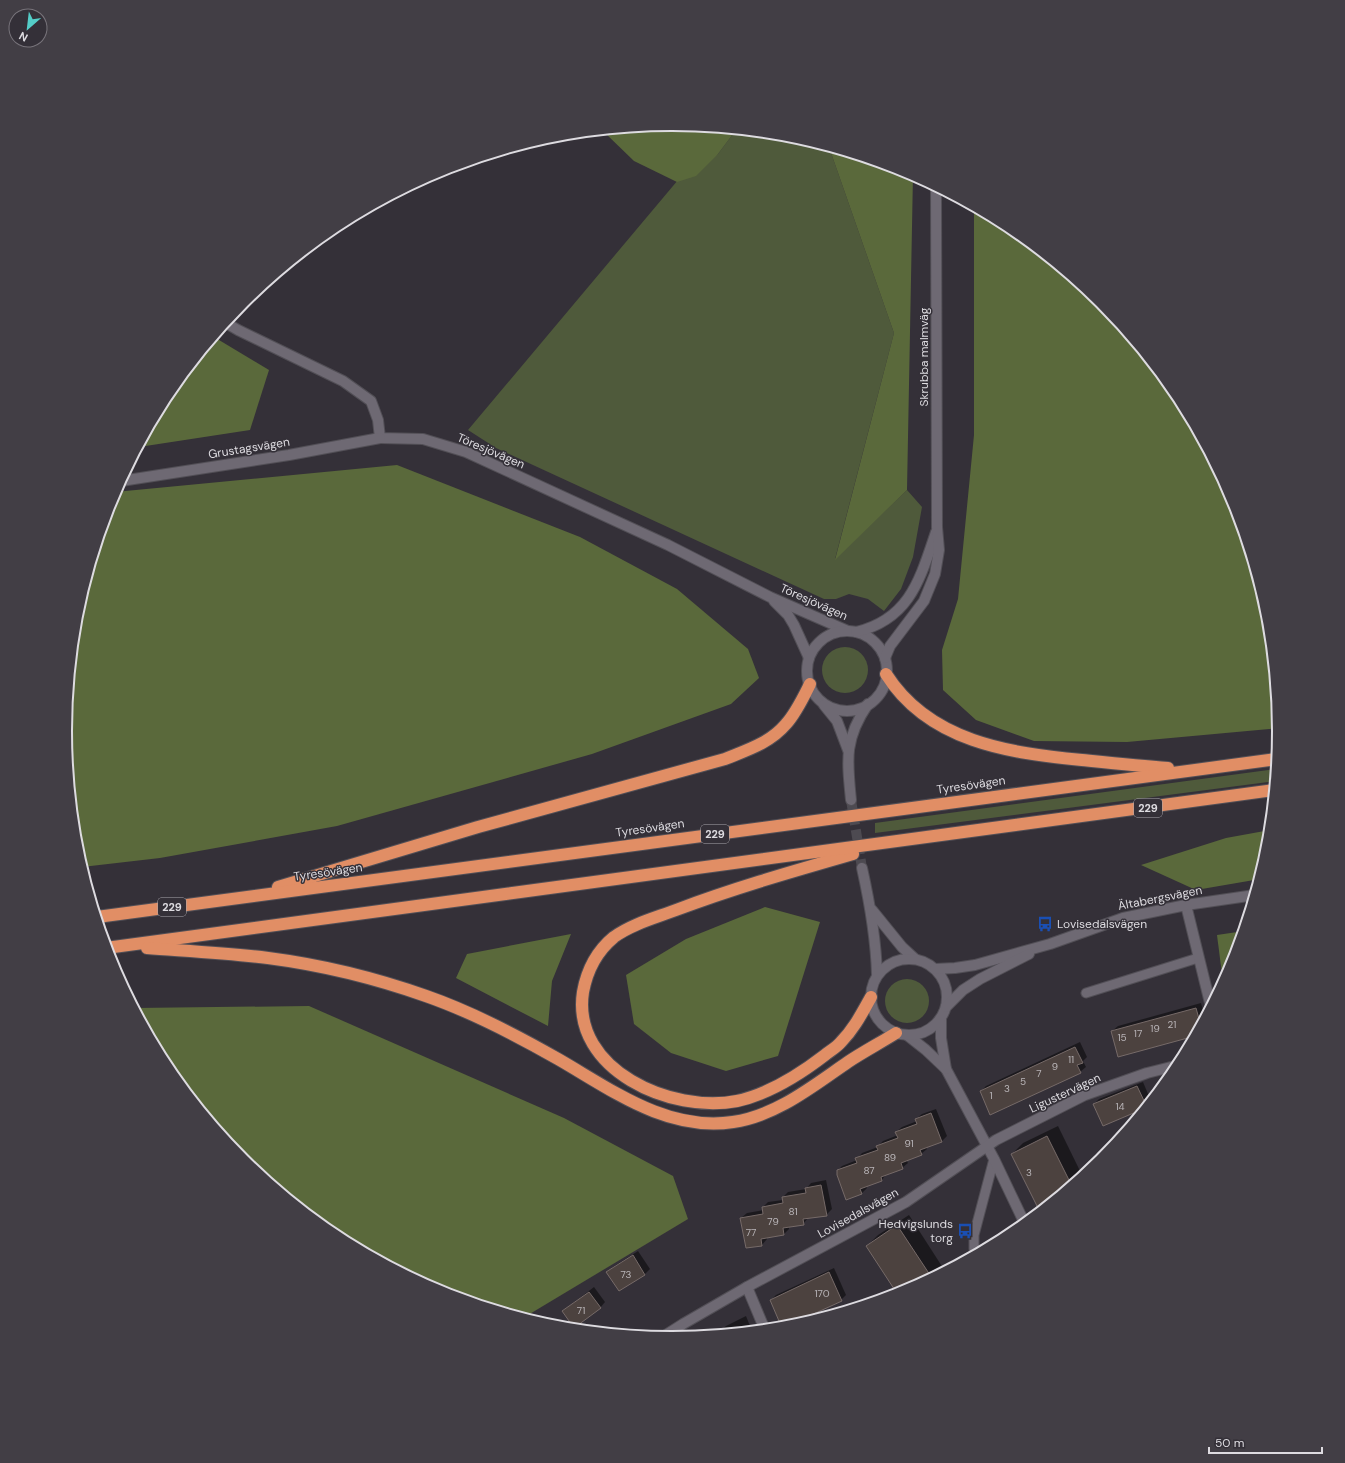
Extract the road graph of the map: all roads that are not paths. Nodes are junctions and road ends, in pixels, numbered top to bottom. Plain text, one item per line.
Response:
1 (936, 192) edge
2 (231, 326) edge
3 (380, 438) junction
4 (128, 480) edge
5 (937, 527) junction
6 (770, 597) junction
7 (852, 632) junction
8 (809, 658) junction
9 (885, 658) junction
10 (886, 674) junction
11 (810, 684) junction
12 (868, 704) junction
13 (824, 706) junction
14 (848, 750) junction
15 (1272, 760) edge
16 (1190, 771) junction
17 (1270, 791) edge
18 (851, 800) tunnel mouth
19 (891, 842) junction
20 (862, 868) tunnel mouth
21 (1250, 896) edge
22 (241, 898) junction
23 (1186, 905) junction
24 (871, 908) junction
25 (101, 916) edge
26 (1050, 944) junction
27 (124, 946) junction
28 (113, 947) edge
29 (1198, 958) junction
30 (915, 959) junction
31 (935, 969) junction
32 (877, 974) junction
33 (1086, 993) dead end
34 (871, 998) junction
35 (1209, 1000) edge
36 (946, 1007) junction
37 (941, 1019) junction
38 (902, 1034) junction
39 (1170, 1068) edge
40 (946, 1069) junction
41 (987, 1145) junction
42 (994, 1159) junction
43 (1023, 1219) edge
44 (975, 1251) edge
45 (747, 1288) junction
46 (763, 1325) edge
47 (670, 1332) edge

1 - 5 street, Skrubba malmväg
2 - 3 street
3 - 4 street, Grustagsvägen
3 - 6 street, Töresjövägen
5 - 7 street, Skrubba malmväg
5 - 9 street, Skrubba malmväg
6 - 7 street, Töresjövägen
6 - 8 street, Töresjövägen
7 - 8 street
7 - 9 street
8 - 11 street
9 - 10 street
10 - 12 street
10 - 16 highway
11 - 13 street
11 - 22 highway
12 - 13 street
12 - 14 street
13 - 14 street
14 - 18 street
15 - 16 highway, Tyresövägen / 229
16 - 22 highway, Tyresövägen / 229
17 - 19 highway, 229
19 - 27 highway, 229
19 - 34 highway
20 - 24 street
21 - 23 street, Ältabergsvägen
22 - 25 highway, Tyresövägen / 229
23 - 26 street, Ältabergsvägen
23 - 29 street
24 - 30 street
24 - 32 street
26 - 31 street, Ältabergsvägen
26 - 36 street, Ältabergsvägen
27 - 28 highway, 229
27 - 38 highway
29 - 33 lane
29 - 35 street
30 - 31 street
30 - 32 street
31 - 36 street
32 - 34 street
34 - 38 street
36 - 37 street
37 - 38 street
37 - 40 street
38 - 40 street
39 - 41 street, Ligustervägen
40 - 41 street
41 - 42 street
41 - 45 street, Lovisedalsvägen
42 - 43 street
42 - 44 lane
45 - 46 street
45 - 47 street, Lovisedalsvägen

